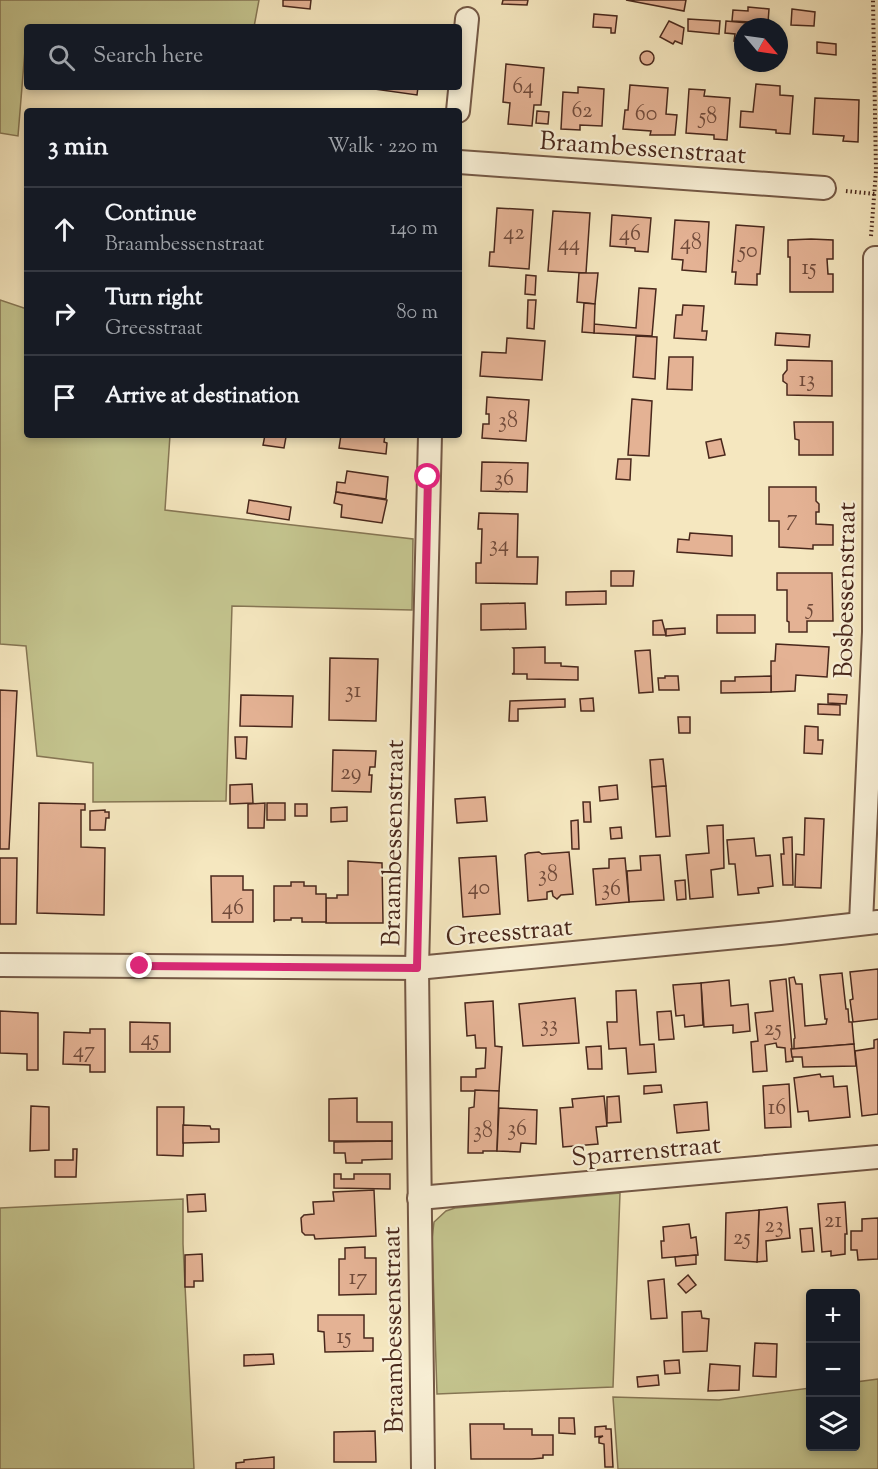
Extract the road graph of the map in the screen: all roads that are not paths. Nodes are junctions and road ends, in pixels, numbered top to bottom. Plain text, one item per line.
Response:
1 (467, 19) dead end
2 (462, 70) edge
3 (460, 90) edge
4 (458, 108) edge
5 (462, 162) edge
6 (824, 188) road end
7 (876, 258) edge
8 (430, 438) edge
9 (870, 922) edge
10 (0, 965) edge
11 (417, 968) junction
12 (878, 1157) edge
13 (419, 1198) junction
14 (423, 1469) edge

1 - 2 street
3 - 4 street
5 - 6 street, Braambessenstraat
7 - 9 street, Bosbessenstraat
8 - 11 street, Braambessenstraat
9 - 11 street, Greesstraat
10 - 11 street, Greesstraat
11 - 13 street, Braambessenstraat
12 - 13 street, Sparrenstraat
13 - 14 street, Braambessenstraat

